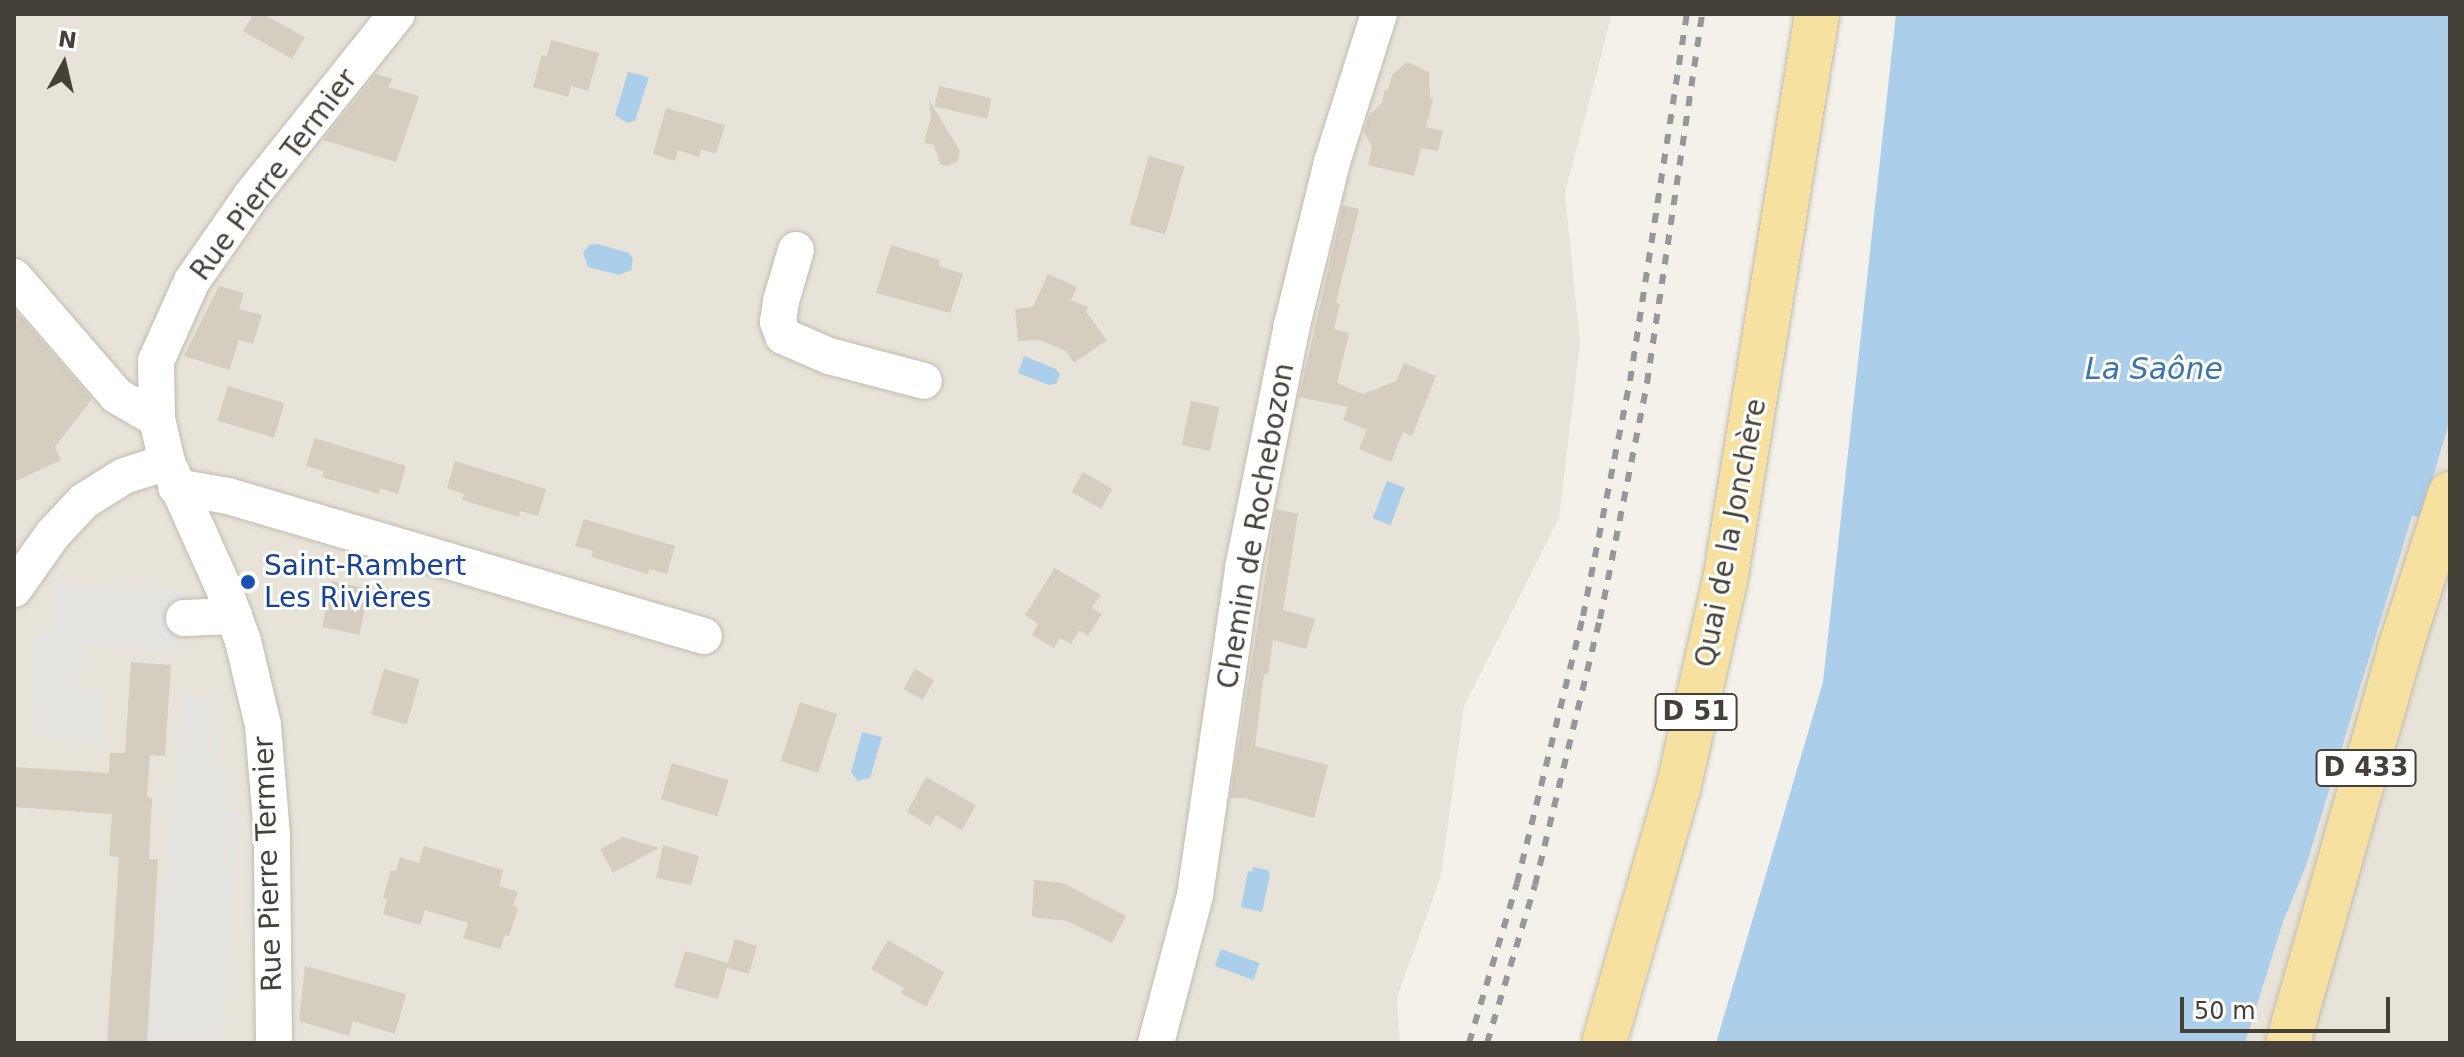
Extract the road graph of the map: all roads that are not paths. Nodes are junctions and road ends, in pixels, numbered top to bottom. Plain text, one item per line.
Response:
1 (397, 14) edge
2 (1379, 14) edge
3 (1817, 14) edge
4 (796, 250) dead end
5 (14, 277) edge
6 (924, 381) dead end
7 (157, 419) junction
8 (171, 474) junction
9 (2450, 494) edge
10 (2450, 558) edge
11 (14, 589) edge
12 (234, 616) junction
13 (184, 618) dead end
14 (704, 636) dead end
15 (274, 1043) edge
16 (1156, 1043) edge
17 (1604, 1043) edge
18 (2288, 1043) edge
19 (2308, 1043) edge

1 - 7 street, Rue Pierre Termier
2 - 16 street, Chemin de Rochebozon
3 - 17 main road, Quai de la Jonchère / D 51
4 - 6 street
5 - 7 street
7 - 8 street, Rue Pierre Termier
8 - 11 street
8 - 12 street, Rue Pierre Termier
8 - 14 street
9 - 18 main road, D 433
10 - 19 main road, D 433
12 - 13 street
12 - 15 street, Rue Pierre Termier

